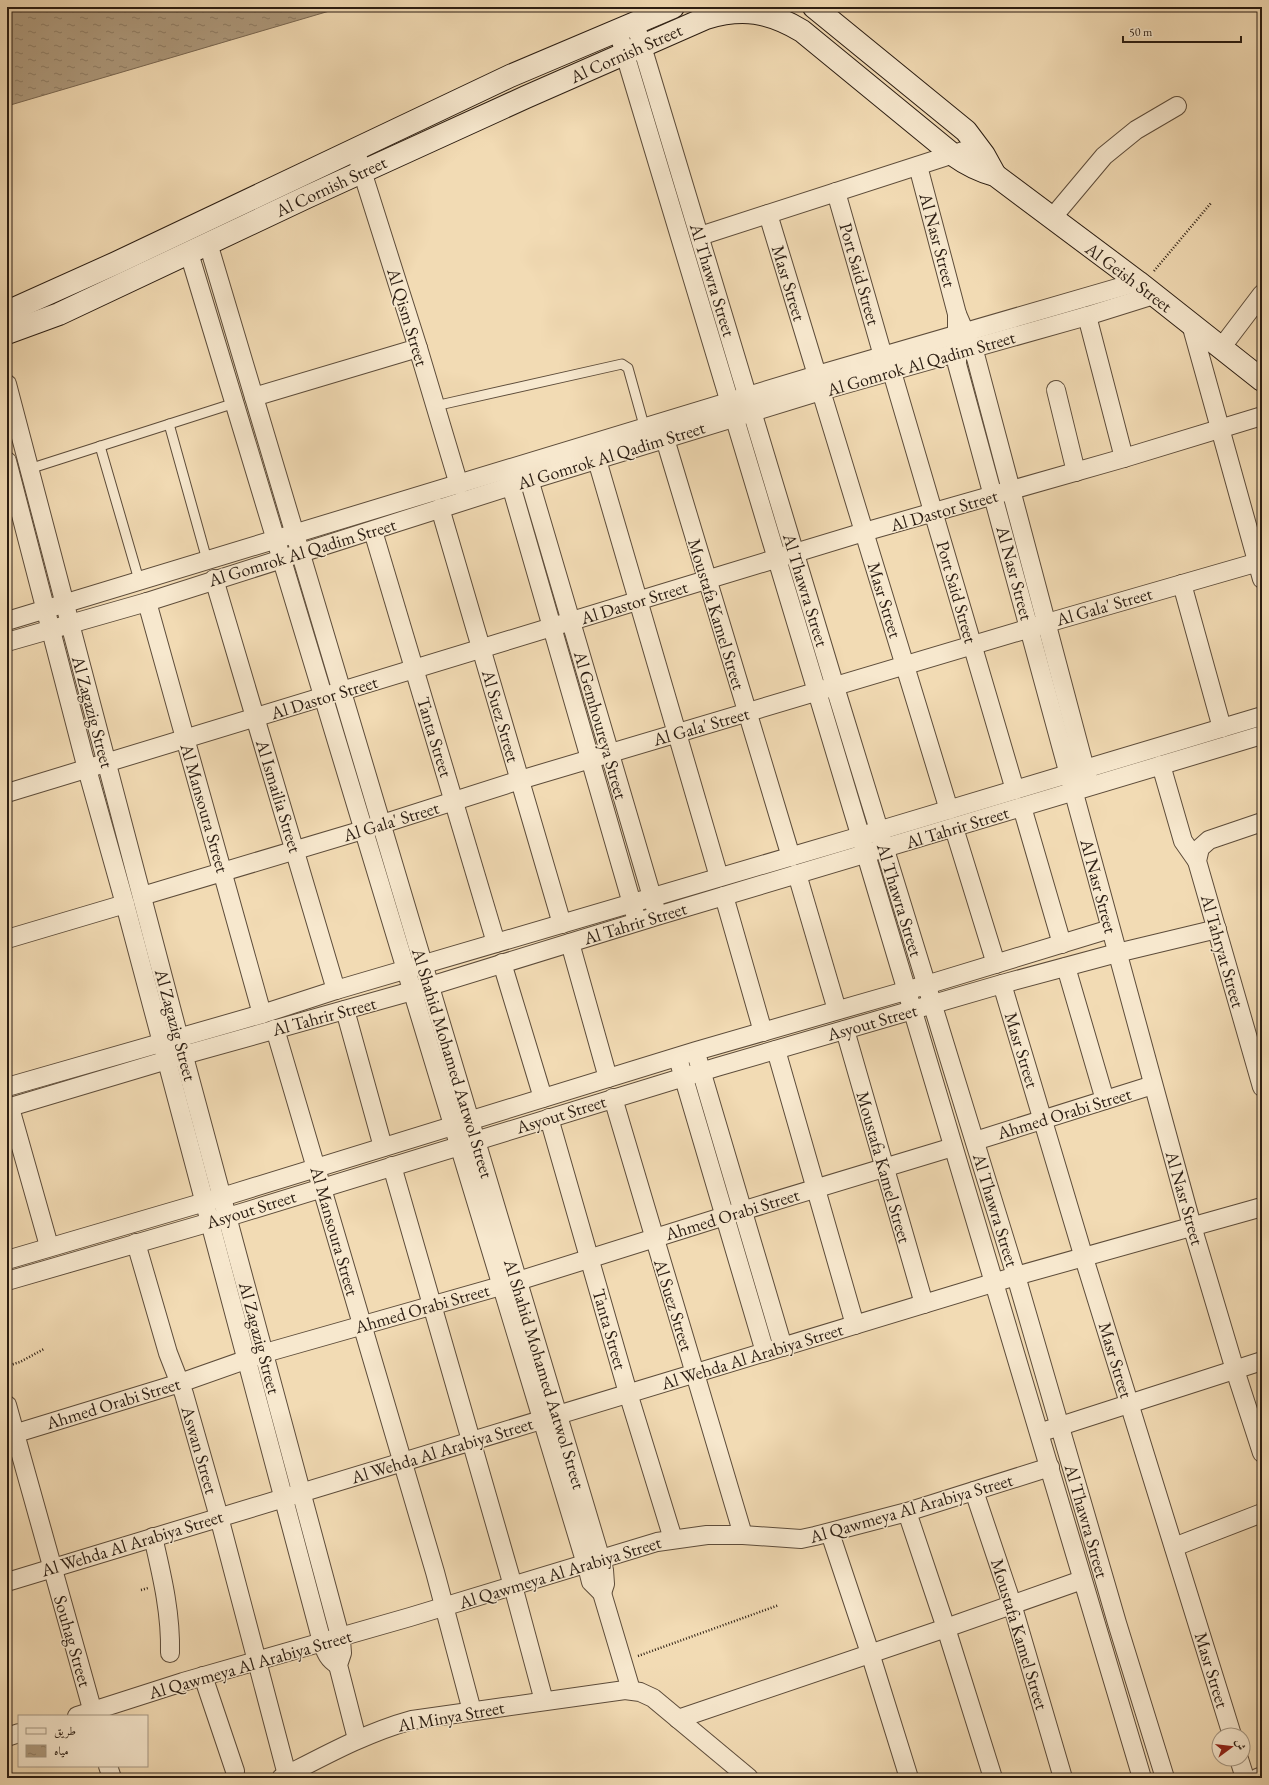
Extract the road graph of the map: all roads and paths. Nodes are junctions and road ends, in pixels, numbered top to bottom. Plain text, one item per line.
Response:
1 (673, 7) edge
2 (814, 7) edge
3 (626, 27) junction
4 (634, 50) junction
5 (1177, 106) dead end
6 (978, 146) junction
7 (355, 149) junction
8 (952, 154) junction
9 (918, 166) junction
10 (362, 172) junction
11 (995, 175) junction
12 (836, 192) junction
13 (1211, 203) dead end
14 (768, 214) junction
15 (1052, 218) junction
16 (191, 227) junction
17 (700, 236) junction
18 (198, 248) junction
19 (1145, 287) junction
20 (1262, 294) edge
21 (7, 312) edge
22 (1087, 316) junction
23 (1191, 324) junction
24 (7, 333) edge
25 (963, 342) junction
26 (418, 348) junction
27 (1221, 348) junction
28 (883, 356) junction
29 (892, 372) junction
30 (1262, 380) edge
31 (819, 383) junction
32 (7, 384) edge
33 (1056, 390) dead end
34 (254, 397) junction
35 (235, 403) junction
36 (751, 404) junction
37 (435, 406) junction
38 (732, 410) junction
39 (1262, 416) edge
40 (169, 424) junction
41 (645, 429) junction
42 (1221, 429) junction
43 (665, 439) junction
44 (100, 446) junction
45 (1124, 458) junction
46 (597, 460) junction
47 (29, 469) junction
48 (8, 471) edge
49 (1076, 472) junction
50 (527, 473) junction
51 (508, 478) junction
52 (459, 485) junction
53 (1012, 491) junction
54 (993, 496) junction
55 (440, 508) junction
56 (934, 513) junction
57 (373, 531) junction
58 (864, 532) junction
59 (295, 534) junction
60 (277, 539) junction
61 (300, 552) junction
62 (795, 553) junction
63 (282, 558) junction
64 (776, 559) junction
65 (207, 560) junction
66 (1260, 568) edge
67 (214, 579) junction
68 (139, 580) junction
69 (706, 580) junction
70 (1182, 584) junction
71 (638, 601) junction
72 (147, 602) junction
73 (64, 603) junction
74 (45, 609) junction
75 (7, 621) edge
76 (571, 622) junction
77 (1047, 623) junction
78 (70, 624) junction
79 (552, 628) junction
80 (1030, 628) junction
81 (50, 630) junction
82 (7, 642) edge
83 (973, 645) junction
84 (482, 649) junction
85 (905, 666) junction
86 (414, 670) junction
87 (835, 687) junction
88 (342, 692) junction
89 (817, 692) junction
90 (324, 697) junction
91 (747, 713) junction
92 (1262, 716) edge
93 (255, 718) junction
94 (1222, 728) junction
95 (677, 733) junction
96 (1262, 735) edge
97 (186, 740) junction
98 (610, 753) junction
99 (590, 759) junction
100 (107, 763) junction
101 (1161, 765) junction
102 (1085, 768) junction
103 (87, 769) junction
104 (1068, 774) junction
105 (520, 780) junction
106 (1090, 786) junction
107 (1015, 790) junction
108 (1073, 792) junction
109 (7, 793) edge
110 (454, 801) junction
111 (1022, 807) junction
112 (949, 810) junction
113 (1262, 822) edge
114 (381, 824) junction
115 (954, 828) junction
116 (363, 830) junction
117 (879, 831) junction
118 (861, 836) junction
119 (884, 849) junction
120 (295, 850) junction
121 (866, 854) junction
122 (790, 857) junction
123 (1197, 860) junction
124 (222, 872) junction
125 (797, 874) junction
126 (719, 877) junction
127 (142, 896) junction
128 (724, 896) junction
129 (652, 897) junction
130 (632, 903) junction
131 (125, 904) junction
132 (657, 916) junction
133 (638, 922) junction
134 (562, 924) junction
135 (1110, 929) junction
136 (1217, 930) junction
137 (7, 939) edge
138 (496, 943) junction
139 (570, 943) junction
140 (1062, 944) junction
141 (1117, 953) junction
142 (502, 964) junction
143 (996, 964) junction
144 (424, 965) junction
145 (1066, 967) junction
146 (406, 970) junction
147 (1002, 984) junction
148 (926, 985) junction
149 (430, 986) junction
150 (336, 990) junction
151 (906, 990) junction
152 (412, 991) junction
153 (932, 1005) junction
154 (345, 1010) junction
155 (837, 1010) junction
156 (912, 1011) junction
157 (262, 1014) junction
158 (275, 1029) junction
159 (845, 1030) junction
160 (763, 1032) junction
161 (162, 1043) junction
162 (182, 1047) junction
163 (776, 1050) junction
164 (696, 1051) junction
165 (678, 1057) junction
166 (167, 1060) junction
167 (702, 1071) junction
168 (684, 1077) junction
169 (608, 1078) junction
170 (1153, 1085) junction
171 (7, 1087) edge
172 (1262, 1087) edge
173 (542, 1098) junction
174 (613, 1098) junction
175 (1105, 1100) junction
176 (8, 1108) edge
177 (548, 1118) junction
178 (1044, 1119) junction
179 (470, 1120) junction
180 (453, 1126) junction
181 (975, 1141) junction
182 (468, 1143) junction
183 (383, 1147) junction
184 (954, 1147) junction
185 (392, 1166) junction
186 (316, 1168) junction
187 (885, 1168) junction
188 (322, 1187) junction
189 (815, 1188) junction
190 (222, 1197) junction
191 (205, 1202) junction
192 (1262, 1207) edge
193 (743, 1210) junction
194 (725, 1216) junction
195 (228, 1217) junction
196 (211, 1222) junction
197 (1192, 1226) junction
198 (654, 1238) junction
199 (136, 1243) junction
200 (49, 1246) junction
201 (1084, 1258) junction
202 (589, 1259) junction
203 (7, 1260) edge
204 (1016, 1276) junction
205 (7, 1281) edge
206 (510, 1283) junction
207 (994, 1283) junction
208 (924, 1304) junction
209 (432, 1306) junction
210 (362, 1325) junction
211 (855, 1325) junction
212 (783, 1347) junction
213 (44, 1349) dead end
214 (765, 1352) junction
215 (265, 1353) junction
216 (247, 1360) junction
217 (1262, 1361) edge
218 (7, 1366) edge
219 (1235, 1370) junction
220 (695, 1373) junction
221 (180, 1383) junction
222 (628, 1393) junction
223 (7, 1405) edge
224 (1130, 1405) junction
225 (550, 1417) junction
226 (1060, 1427) junction
227 (1040, 1433) junction
228 (11, 1435) edge
229 (472, 1442) junction
230 (1262, 1454) edge
231 (403, 1463) junction
232 (1050, 1467) junction
233 (974, 1491) junction
234 (302, 1493) junction
235 (284, 1498) junction
236 (907, 1512) junction
237 (1262, 1513) edge
238 (219, 1517) junction
239 (830, 1533) junction
240 (743, 1535) junction
241 (153, 1537) junction
242 (673, 1539) junction
243 (1174, 1547) junction
244 (593, 1562) junction
245 (52, 1567) junction
246 (1082, 1580) junction
247 (7, 1582) edge
248 (513, 1586) junction
249 (1012, 1604) junction
250 (780, 1605) dead end
251 (444, 1607) junction
252 (946, 1628) junction
253 (341, 1637) junction
254 (322, 1642) junction
255 (170, 1653) dead end
256 (870, 1653) junction
257 (256, 1661) junction
258 (622, 1662) junction
259 (338, 1665) junction
260 (203, 1676) junction
261 (631, 1690) junction
262 (544, 1701) junction
263 (472, 1711) junction
264 (88, 1714) edge
265 (678, 1719) junction
266 (1230, 1727) edge
267 (357, 1739) junction
268 (108, 1767) edge
269 (1242, 1767) edge
270 (235, 1771) dead end
271 (284, 1776) edge
272 (1262, 1776) edge
273 (112, 1778) edge
274 (748, 1778) edge
275 (909, 1778) edge
276 (993, 1778) edge
277 (1063, 1778) edge
278 (1142, 1778) edge
279 (1165, 1778) edge
280 (1245, 1778) edge
281 (1257, 1778) edge

1 - 3 main road, Al Cornish Street
2 - 6 main road
3 - 4 street, Al Thawra Street
3 - 7 main road, Al Cornish Street
4 - 8 main road, Al Cornish Street
4 - 10 main road, Al Cornish Street
4 - 17 street, Al Thawra Street
4 - 38 street, Al Thawra Street
5 - 15 street
6 - 8 street
6 - 11 main road
7 - 10 street, Al Qism Street
7 - 16 main road, Al Cornish Street
8 - 9 street
8 - 11 main road, Al Cornish Street
9 - 12 street
9 - 25 street, Al Nasr Street
10 - 18 main road, Al Cornish Street
10 - 26 street, Al Qism Street
11 - 15 main road, Al Geish Street
12 - 14 street
12 - 28 street, Port Said Street
13 - 19 path
14 - 17 street
14 - 31 street, Masr Street
15 - 19 main road, Al Geish Street
16 - 18 main road
16 - 21 main road, Al Cornish Street
17 - 36 street, Al Thawra Street
18 - 24 main road, Al Cornish Street
18 - 34 street, Al Shahid Mohamed Aatwol Street
18 - 35 street, Al Shahid Mohamed Aatwol Street
19 - 22 street, Al Gomrok Al Qadim Street
19 - 23 main road, Al Geish Street
19 - 25 street, Al Gomrok Al Qadim Street
20 - 27 street
22 - 25 street, Al Gomrok Al Qadim Street
22 - 45 street
23 - 27 main road, Al Geish Street
23 - 42 street
25 - 28 street, Al Gomrok Al Qadim Street
25 - 29 street, Al Gomrok Al Qadim Street
25 - 53 street, Al Nasr Street
25 - 54 street, Al Nasr Street
26 - 34 street
26 - 37 street, Al Qism Street
27 - 30 main road, Al Geish Street
28 - 31 street, Al Gomrok Al Qadim Street
29 - 31 street, Al Gomrok Al Qadim Street
29 - 56 street, Port Said Street
31 - 36 street, Al Gomrok Al Qadim Street
31 - 58 street, Masr Street
32 - 47 street, Al Zagazig Street
33 - 49 street
34 - 59 street, Al Shahid Mohamed Aatwol Street
35 - 40 lane
35 - 60 street, Al Shahid Mohamed Aatwol Street
36 - 38 street, Al Gomrok Al Qadim Street
36 - 62 street, Al Thawra Street
37 - 41 lane
37 - 52 street, Al Qism Street
38 - 41 street, Al Gomrok Al Qadim Street
38 - 43 street, Al Gomrok Al Qadim Street
38 - 64 street, Al Thawra Street
39 - 42 street, Al Dastor Street
40 - 44 lane
40 - 65 lane
41 - 50 street, Al Gomrok Al Qadim Street
42 - 45 street, Al Dastor Street
42 - 66 street
43 - 46 street, Al Gomrok Al Qadim Street
43 - 69 street, Moustafa Kamel Street
44 - 47 lane
44 - 68 lane
45 - 49 street, Al Dastor Street
46 - 50 street, Al Gomrok Al Qadim Street
46 - 71 street
47 - 73 street, Al Zagazig Street
48 - 74 street, Al Zagazig Street
49 - 53 street, Al Dastor Street
50 - 51 street, Al Gomrok Al Qadim Street
50 - 76 street, Al Gemhoureya Street
51 - 52 street, Al Gomrok Al Qadim Street
51 - 55 street, Al Gomrok Al Qadim Street
51 - 79 street, Al Gemhoureya Street
52 - 59 street, Al Gomrok Al Qadim Street
53 - 54 street, Al Dastor Street
53 - 77 street, Al Nasr Street
54 - 56 street, Al Dastor Street
54 - 80 street, Al Nasr Street
55 - 57 street, Al Gomrok Al Qadim Street
55 - 84 street, Al Suez Street
56 - 58 street, Al Dastor Street
56 - 83 street, Port Said Street
57 - 61 street, Al Gomrok Al Qadim Street
57 - 86 street, Tanta Street
58 - 62 street, Al Dastor Street
58 - 85 street, Masr Street
59 - 60 street, Al Gomrok Al Qadim Street
59 - 61 street, Al Shahid Mohamed Aatwol Street
60 - 63 street, Al Shahid Mohamed Aatwol Street
60 - 65 street, Al Gomrok Al Qadim Street
61 - 63 street, Al Gomrok Al Qadim Street
61 - 88 street, Al Shahid Mohamed Aatwol Street
62 - 64 street, Al Dastor Street
62 - 87 street, Al Thawra Street
63 - 67 street, Al Gomrok Al Qadim Street
63 - 90 street, Al Shahid Mohamed Aatwol Street
64 - 69 street, Al Dastor Street
64 - 89 street, Al Thawra Street
65 - 68 street, Al Gomrok Al Qadim Street
66 - 70 street, Al Gala' Street
67 - 72 street, Al Gomrok Al Qadim Street
67 - 93 street, Al Ismailia Street
68 - 73 street, Al Gomrok Al Qadim Street
69 - 71 street, Al Dastor Street
69 - 91 street, Moustafa Kamel Street
70 - 77 street, Al Gala' Street
70 - 94 street
71 - 76 street, Al Dastor Street
71 - 95 street
72 - 78 street, Al Gomrok Al Qadim Street
72 - 97 street, Al Mansoura Street
73 - 74 street, Al Gomrok Al Qadim Street
73 - 78 street, Al Zagazig Street
74 - 75 street, Al Gomrok Al Qadim Street
74 - 81 street, Al Zagazig Street
76 - 79 street, Al Dastor Street
76 - 98 street, Al Gemhoureya Street
77 - 80 street, Al Gala' Street
77 - 102 street, Al Nasr Street
78 - 81 street, Al Gomrok Al Qadim Street
78 - 100 street, Al Zagazig Street
79 - 84 street, Al Dastor Street
79 - 99 street, Al Gemhoureya Street
80 - 83 street, Al Gala' Street
80 - 104 street, Al Nasr Street
81 - 82 street, Al Gomrok Al Qadim Street
81 - 103 street, Al Zagazig Street
83 - 85 street, Al Gala' Street
83 - 107 street, Port Said Street
84 - 86 street, Al Dastor Street
84 - 105 street, Al Suez Street
85 - 87 street, Al Gala' Street
85 - 112 street, Masr Street
86 - 88 street, Al Dastor Street
86 - 110 street, Tanta Street
87 - 89 street, Al Gala' Street
87 - 117 street, Al Thawra Street
88 - 90 street, Al Dastor Street
88 - 114 street, Al Shahid Mohamed Aatwol Street
89 - 91 street, Al Gala' Street
89 - 118 street, Al Thawra Street
90 - 93 street, Al Dastor Street
90 - 116 street, Al Shahid Mohamed Aatwol Street
91 - 95 street, Al Gala' Street
91 - 122 street, Moustafa Kamel Street
92 - 94 street, Al Tahrir Street
93 - 97 street, Al Dastor Street
93 - 120 street, Al Ismailia Street
94 - 102 street, Al Tahrir Street
95 - 98 street, Al Gala' Street
95 - 126 street
96 - 101 street, Al Tahrir Street
97 - 100 street, Al Dastor Street
97 - 124 street, Al Mansoura Street
98 - 99 street, Al Gala' Street
98 - 129 street, Al Gemhoureya Street
99 - 105 street, Al Gala' Street
99 - 130 street, Al Gemhoureya Street
100 - 103 street, Al Dastor Street
100 - 127 street, Al Zagazig Street
101 - 106 street, Al Tahrir Street
101 - 123 street
102 - 104 street, Al Tahrir Street
102 - 106 street, Al Nasr Street
103 - 109 street, Al Dastor Street
103 - 131 street, Al Zagazig Street
104 - 107 street, Al Tahrir Street
104 - 108 street, Al Nasr Street
105 - 110 street, Al Gala' Street
105 - 134 street, Al Suez Street
106 - 108 street, Al Tahrir Street
107 - 112 street, Al Tahrir Street
108 - 111 street, Al Tahrir Street
108 - 135 street, Al Nasr Street
110 - 114 street, Al Gala' Street
110 - 138 street, Tanta Street
111 - 115 street, Al Tahrir Street
111 - 140 street
112 - 117 street, Al Tahrir Street
113 - 123 street
114 - 116 street, Al Gala' Street
114 - 144 street, Al Shahid Mohamed Aatwol Street
115 - 119 street, Al Tahrir Street
115 - 143 street
116 - 120 street, Al Gala' Street
116 - 146 street, Al Shahid Mohamed Aatwol Street
117 - 118 street, Al Tahrir Street
117 - 119 street, Al Thawra Street
118 - 121 street, Al Thawra Street
118 - 122 street, Al Tahrir Street
119 - 121 street, Al Tahrir Street
119 - 148 street, Al Thawra Street
120 - 124 street, Al Gala' Street
120 - 150 street, Al Ismailia Street
121 - 125 street, Al Tahrir Street
121 - 151 street, Al Thawra Street
122 - 126 street, Al Tahrir Street
123 - 136 street, Al Tahryat Street
124 - 127 street, Al Gala' Street
124 - 157 street, Al Mansoura Street
125 - 128 street, Al Tahrir Street
125 - 155 street
126 - 129 street, Al Tahrir Street
127 - 162 street, Al Zagazig Street
128 - 132 street, Al Tahrir Street
128 - 160 street
129 - 130 street, Al Tahrir Street
129 - 132 street, Al Gemhoureya Street
130 - 133 street, Al Gemhoureya Street
130 - 134 street, Al Tahrir Street
131 - 137 street
131 - 161 street, Al Zagazig Street
132 - 133 street, Al Tahrir Street
133 - 139 street, Al Tahrir Street
134 - 138 street, Al Tahrir Street
135 - 140 street, Asyout Street
135 - 141 street, Al Nasr Street
136 - 141 street, Asyout Street
136 - 172 street, Al Tahryat Street
138 - 144 street, Al Tahrir Street
139 - 142 street, Al Tahrir Street
139 - 169 street
140 - 143 street, Asyout Street
141 - 145 street, Asyout Street
141 - 170 street, Al Nasr Street
142 - 149 street, Al Tahrir Street
142 - 173 street
143 - 148 street, Asyout Street
144 - 146 street, Al Tahrir Street
144 - 149 street, Al Shahid Mohamed Aatwol Street
145 - 147 street, Asyout Street
145 - 175 street
146 - 150 street, Al Tahrir Street
146 - 152 street, Al Shahid Mohamed Aatwol Street
147 - 153 street, Asyout Street
147 - 178 street, Masr Street
148 - 151 street, Asyout Street
148 - 153 street, Al Thawra Street
149 - 152 street, Al Tahrir Street
149 - 179 street, Al Shahid Mohamed Aatwol Street
150 - 157 street, Al Tahrir Street
151 - 155 street, Asyout Street
151 - 156 street, Al Thawra Street
152 - 154 street, Al Tahrir Street
152 - 180 street, Al Shahid Mohamed Aatwol Street
153 - 156 street, Asyout Street
153 - 181 street, Al Thawra Street
154 - 158 street, Al Tahrir Street
154 - 183 street
155 - 160 street, Asyout Street
156 - 159 street, Asyout Street
156 - 184 street, Al Thawra Street
157 - 162 street, Al Tahrir Street
158 - 162 street, Al Tahrir Street
158 - 186 street, Al Mansoura Street
159 - 163 street, Asyout Street
159 - 187 street, Moustafa Kamel Street
160 - 164 street, Asyout Street
161 - 162 street, Al Tahrir Street
161 - 166 street, Al Zagazig Street
161 - 171 street, Al Tahrir Street
162 - 166 street, Al Tahrir Street
162 - 190 street, Al Zagazig Street
163 - 167 street, Asyout Street
163 - 189 street
164 - 165 street, Asyout Street
164 - 167 street
165 - 168 street
165 - 169 street, Asyout Street
166 - 176 street, Al Tahrir Street
166 - 191 street, Al Zagazig Street
167 - 168 street, Asyout Street
167 - 193 street
168 - 174 street, Asyout Street
168 - 194 street
169 - 173 street, Asyout Street
170 - 175 street, Ahmed Orabi Street
170 - 197 street, Al Nasr Street
173 - 179 street, Asyout Street
174 - 177 street, Asyout Street
174 - 198 street, Al Suez Street
175 - 178 street, Ahmed Orabi Street
176 - 200 street
177 - 182 street, Asyout Street
177 - 202 street, Tanta Street
178 - 181 street, Ahmed Orabi Street
178 - 201 street, Masr Street
179 - 180 street, Asyout Street
179 - 182 street, Al Shahid Mohamed Aatwol Street
180 - 182 street, Al Shahid Mohamed Aatwol Street
180 - 183 street, Asyout Street
181 - 204 street, Al Thawra Street
182 - 185 street, Asyout Street
182 - 206 street, Al Shahid Mohamed Aatwol Street
183 - 186 street, Asyout Street
184 - 187 street, Ahmed Orabi Street
184 - 207 street, Al Thawra Street
185 - 188 street, Asyout Street
185 - 209 street
186 - 188 street, Al Mansoura Street
186 - 190 street, Asyout Street
187 - 189 street, Ahmed Orabi Street
187 - 208 street, Moustafa Kamel Street
188 - 195 street, Asyout Street
188 - 210 street, Al Mansoura Street
189 - 193 street, Ahmed Orabi Street
189 - 211 street
190 - 191 street, Asyout Street
190 - 195 street, Al Zagazig Street
191 - 196 street, Al Zagazig Street
191 - 200 street, Asyout Street
192 - 197 street, Al Wehda Al Arabiya Street
193 - 194 street, Ahmed Orabi Street
193 - 212 street
194 - 198 street, Ahmed Orabi Street
194 - 214 street
195 - 196 street, Asyout Street
195 - 215 street, Al Zagazig Street
196 - 199 street, Asyout Street
196 - 216 street, Al Zagazig Street
197 - 201 street, Al Wehda Al Arabiya Street
197 - 219 street, Al Nasr Street
198 - 202 street, Ahmed Orabi Street
198 - 220 street, Al Suez Street
199 - 205 street, Asyout Street
199 - 221 street, Aswan Street
200 - 203 street, Asyout Street
201 - 204 street, Al Wehda Al Arabiya Street
201 - 224 street, Masr Street
202 - 206 street, Ahmed Orabi Street
202 - 222 street, Tanta Street
204 - 207 street, Al Wehda Al Arabiya Street
204 - 226 street, Al Thawra Street
206 - 209 street, Ahmed Orabi Street
206 - 225 street, Al Shahid Mohamed Aatwol Street
207 - 208 street, Al Wehda Al Arabiya Street
207 - 227 street, Al Thawra Street
208 - 211 street, Al Wehda Al Arabiya Street
209 - 210 street, Ahmed Orabi Street
209 - 229 street
210 - 215 street, Ahmed Orabi Street
210 - 231 street, Al Mansoura Street
211 - 212 street, Al Wehda Al Arabiya Street
212 - 214 street, Al Wehda Al Arabiya Street
213 - 218 path
214 - 220 street, Al Wehda Al Arabiya Street
215 - 216 street, Ahmed Orabi Street
215 - 234 street, Al Zagazig Street
216 - 221 street, Ahmed Orabi Street
216 - 235 street, Al Zagazig Street
217 - 219 street
219 - 224 street
219 - 230 street, Al Nasr Street
220 - 222 street, Al Wehda Al Arabiya Street
220 - 240 street, Al Suez Street
221 - 228 street, Ahmed Orabi Street
221 - 238 street, Aswan Street
222 - 225 street, Al Wehda Al Arabiya Street
222 - 242 street, Tanta Street
223 - 228 street, Souhag Street
224 - 226 street
224 - 243 street, Masr Street
225 - 229 street, Al Wehda Al Arabiya Street
225 - 244 street, Al Shahid Mohamed Aatwol Street
226 - 227 street
226 - 279 street, Al Thawra Street
227 - 232 street, Al Thawra Street
228 - 245 street, Souhag Street
229 - 231 street, Al Wehda Al Arabiya Street
229 - 248 street
231 - 234 street, Al Wehda Al Arabiya Street
231 - 251 street, Al Mansoura Street
232 - 233 street, Al Qawmeya Al Arabiya Street
232 - 246 street, Al Thawra Street
233 - 236 street, Al Qawmeya Al Arabiya Street
233 - 249 street, Moustafa Kamel Street
234 - 235 street, Al Wehda Al Arabiya Street
234 - 253 street, Al Zagazig Street
235 - 238 street, Al Wehda Al Arabiya Street
235 - 254 street, Al Zagazig Street
236 - 239 street, Al Qawmeya Al Arabiya Street
236 - 252 street
237 - 243 street
238 - 241 street, Al Wehda Al Arabiya Street
238 - 257 street, Aswan Street
239 - 240 street, Al Qawmeya Al Arabiya Street
239 - 256 street
240 - 242 street, Al Qawmeya Al Arabiya Street
241 - 245 street, Al Wehda Al Arabiya Street
241 - 255 street
242 - 244 street, Al Qawmeya Al Arabiya Street
243 - 266 street, Masr Street
244 - 248 street, Al Qawmeya Al Arabiya Street
244 - 258 street, Al Shahid Mohamed Aatwol Street
245 - 247 street, Al Wehda Al Arabiya Street
245 - 264 street, Souhag Street
246 - 249 street
246 - 278 street, Al Thawra Street
248 - 251 street, Al Qawmeya Al Arabiya Street
248 - 262 street
249 - 252 street
249 - 277 street, Moustafa Kamel Street
250 - 258 path
251 - 253 street, Al Qawmeya Al Arabiya Street
251 - 263 street, Al Mansoura Street
252 - 256 street
252 - 276 street
253 - 254 street, Al Qawmeya Al Arabiya Street
253 - 259 street, Al Zagazig Street
254 - 257 street, Al Qawmeya Al Arabiya Street
254 - 259 street, Al Zagazig Street
256 - 265 street
256 - 275 street
257 - 260 street, Al Qawmeya Al Arabiya Street
257 - 271 street, Aswan Street
258 - 261 street, Al Shahid Mohamed Aatwol Street
259 - 267 street, Al Zagazig Street
260 - 264 street, Al Qawmeya Al Arabiya Street
260 - 270 street
261 - 262 street, Al Minya Street
261 - 265 street
262 - 263 street, Al Minya Street
263 - 267 street, Al Minya Street
265 - 274 street
267 - 271 street, Al Minya Street
268 - 273 street
269 - 280 street
272 - 281 street

